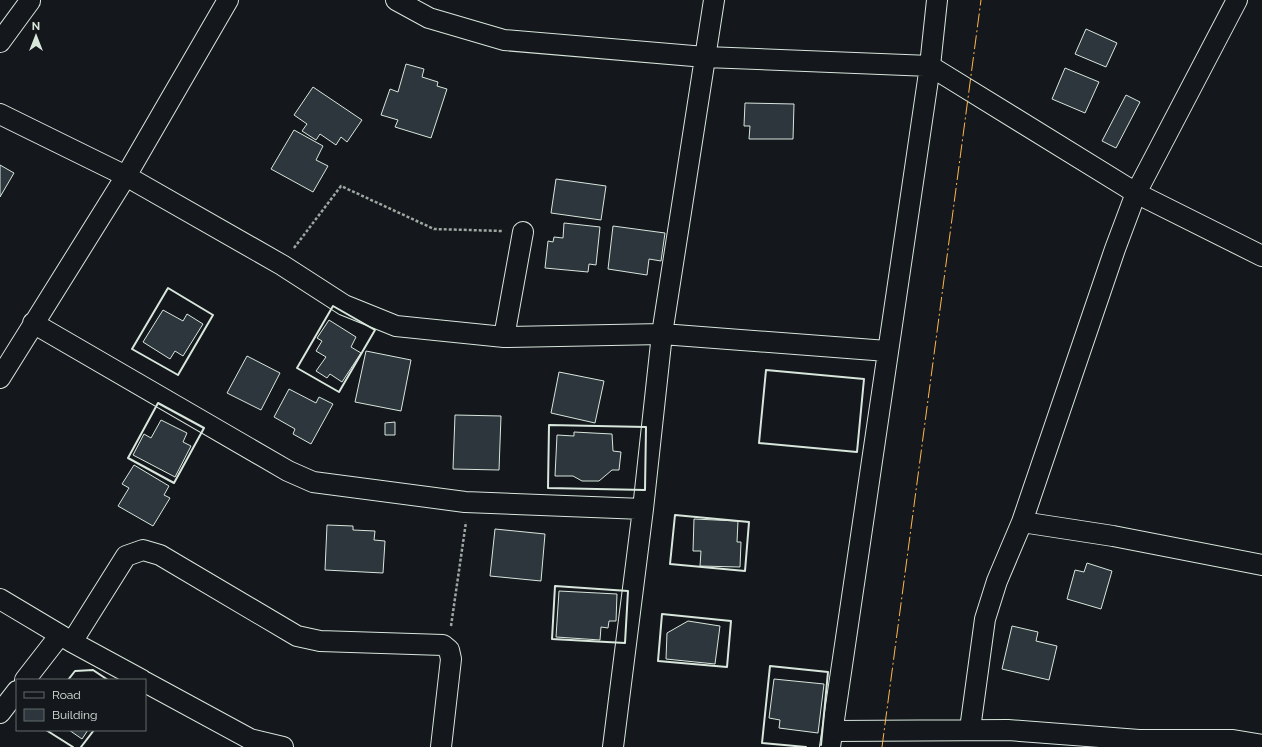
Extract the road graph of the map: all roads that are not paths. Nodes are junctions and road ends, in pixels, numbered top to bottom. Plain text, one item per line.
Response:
1 (228, 0) edge
2 (396, 0) edge
3 (714, 0) edge
4 (937, 0) edge
5 (1237, 0) edge
6 (30, 1) edge
7 (0, 42) edge
8 (704, 57) junction
9 (930, 66) junction
10 (0, 114) edge
11 (126, 176) junction
12 (1136, 193) junction
13 (523, 232) road end
14 (1262, 256) edge
15 (33, 323) junction
16 (662, 334) junction
17 (504, 337) junction
18 (887, 351) junction
19 (0, 378) edge
20 (643, 509) junction
21 (1022, 522) junction
22 (1262, 565) edge
23 (0, 599) edge
24 (66, 638) junction
25 (27, 679) edge
26 (140, 679) edge
27 (146, 683) edge
28 (16, 692) edge
29 (0, 713) edge
30 (970, 729) junction
31 (832, 739) edge
32 (1262, 745) edge
33 (283, 747) edge
34 (442, 747) edge
35 (613, 747) edge

1 - 11 street
2 - 8 street
3 - 8 street
4 - 9 street
5 - 12 street
6 - 7 street
8 - 9 street
8 - 16 street
9 - 12 street
9 - 18 street
10 - 11 street
11 - 15 street
11 - 17 street
12 - 14 street
12 - 21 street
13 - 17 street
15 - 19 street
15 - 20 street
16 - 17 street
16 - 18 street
16 - 20 street
18 - 31 street
20 - 35 street
21 - 22 street
21 - 30 street
23 - 24 street
24 - 25 street
24 - 26 street
24 - 34 street
27 - 33 street
28 - 29 street
30 - 31 street
30 - 32 street

